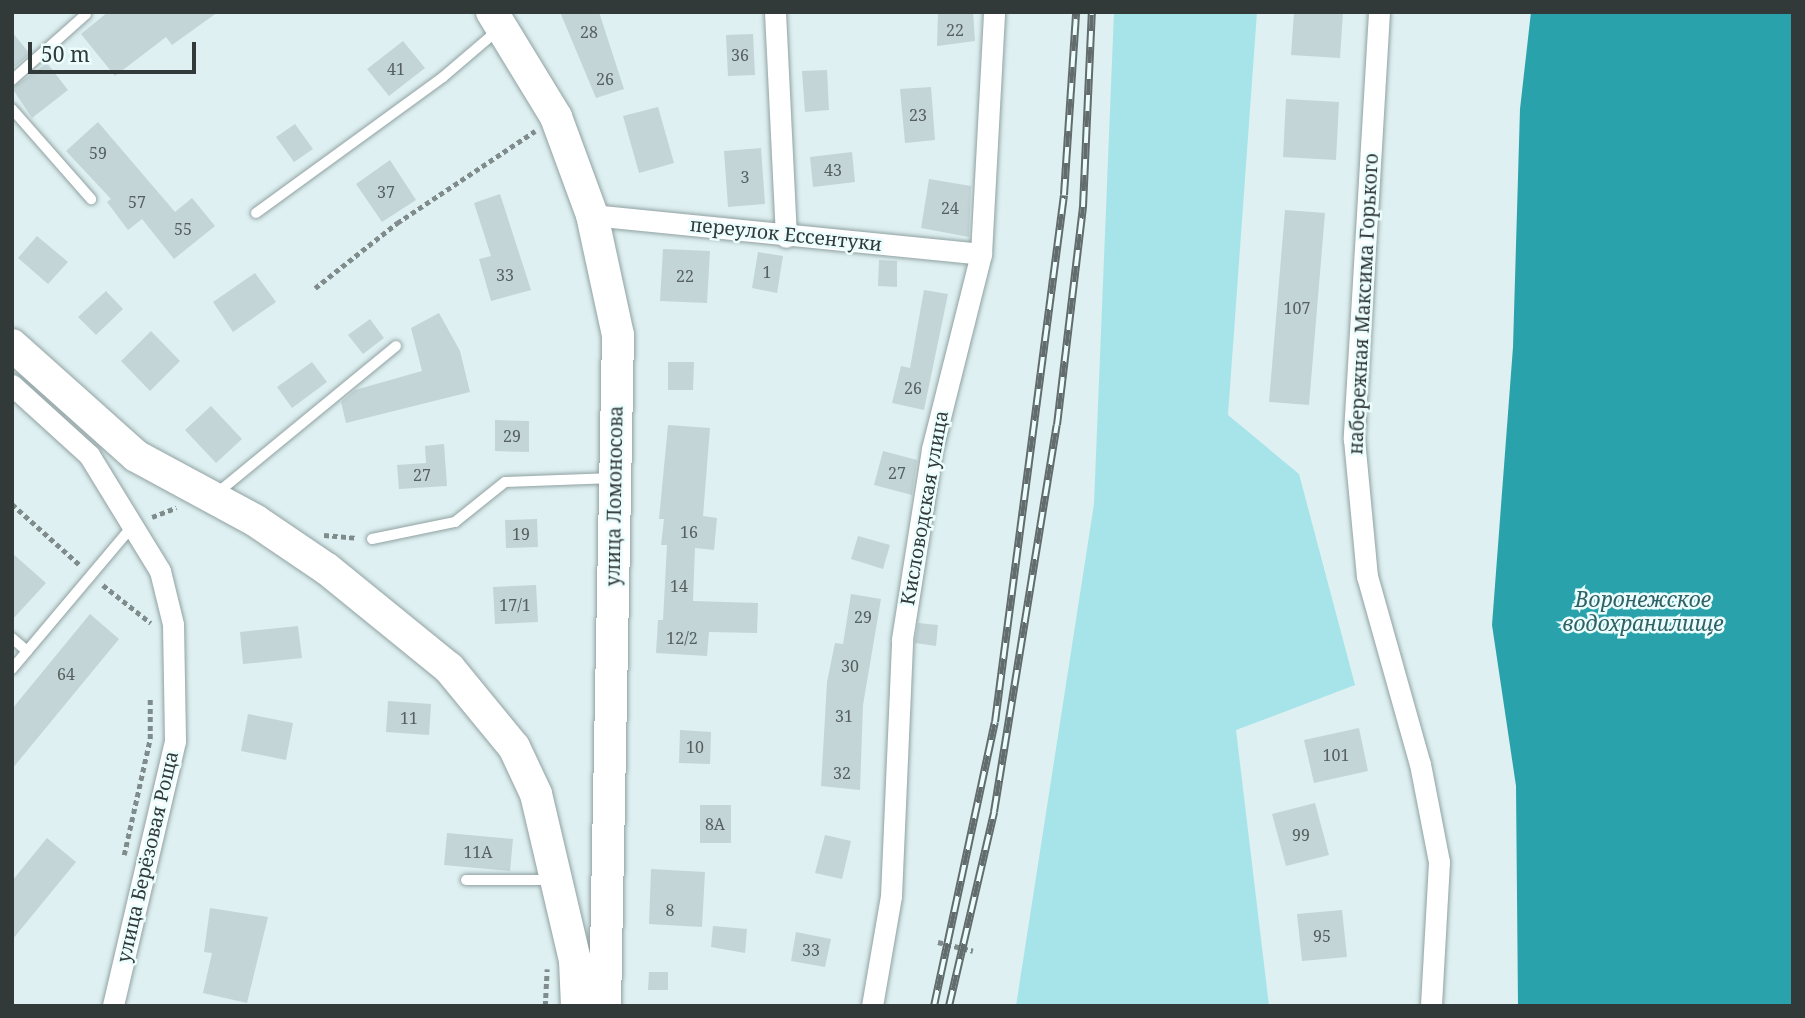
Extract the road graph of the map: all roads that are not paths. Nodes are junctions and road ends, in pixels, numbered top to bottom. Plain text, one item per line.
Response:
1 (775, 12) edge
2 (994, 12) edge
3 (1379, 12) edge
4 (86, 14) edge
5 (497, 19) edge
6 (12, 80) edge
7 (12, 109) edge
8 (92, 199) dead end
9 (256, 213) dead end
10 (592, 215) junction
11 (786, 237) junction
12 (981, 254) junction
13 (12, 345) edge
14 (396, 346) dead end
15 (12, 385) edge
16 (617, 478) junction
17 (211, 498) junction
18 (134, 523) junction
19 (372, 539) dead end
20 (12, 638) edge
21 (27, 651) junction
22 (12, 669) edge
23 (466, 880) dead end
24 (558, 880) junction
25 (113, 1006) edge
26 (577, 1006) edge
27 (605, 1006) edge
28 (872, 1006) edge
29 (1431, 1006) edge

1 - 11 street
2 - 12 street, Кисловодская улица
3 - 29 street, набережная Максима Горького
4 - 6 lane
5 - 9 lane
5 - 10 main road, улица Ломоносова
7 - 8 lane
10 - 11 street, переулок Ессентуки
10 - 16 main road, улица Ломоносова
11 - 12 street, переулок Ессентуки
12 - 28 street, Кисловодская улица
13 - 17 main road
14 - 17 lane
15 - 18 street, улица Берёзовая Роща
16 - 19 lane
16 - 27 main road, улица Ломоносова
17 - 24 main road
18 - 21 lane
18 - 25 street, улица Берёзовая Роща
20 - 21 lane
21 - 22 lane
23 - 24 lane
24 - 26 main road

